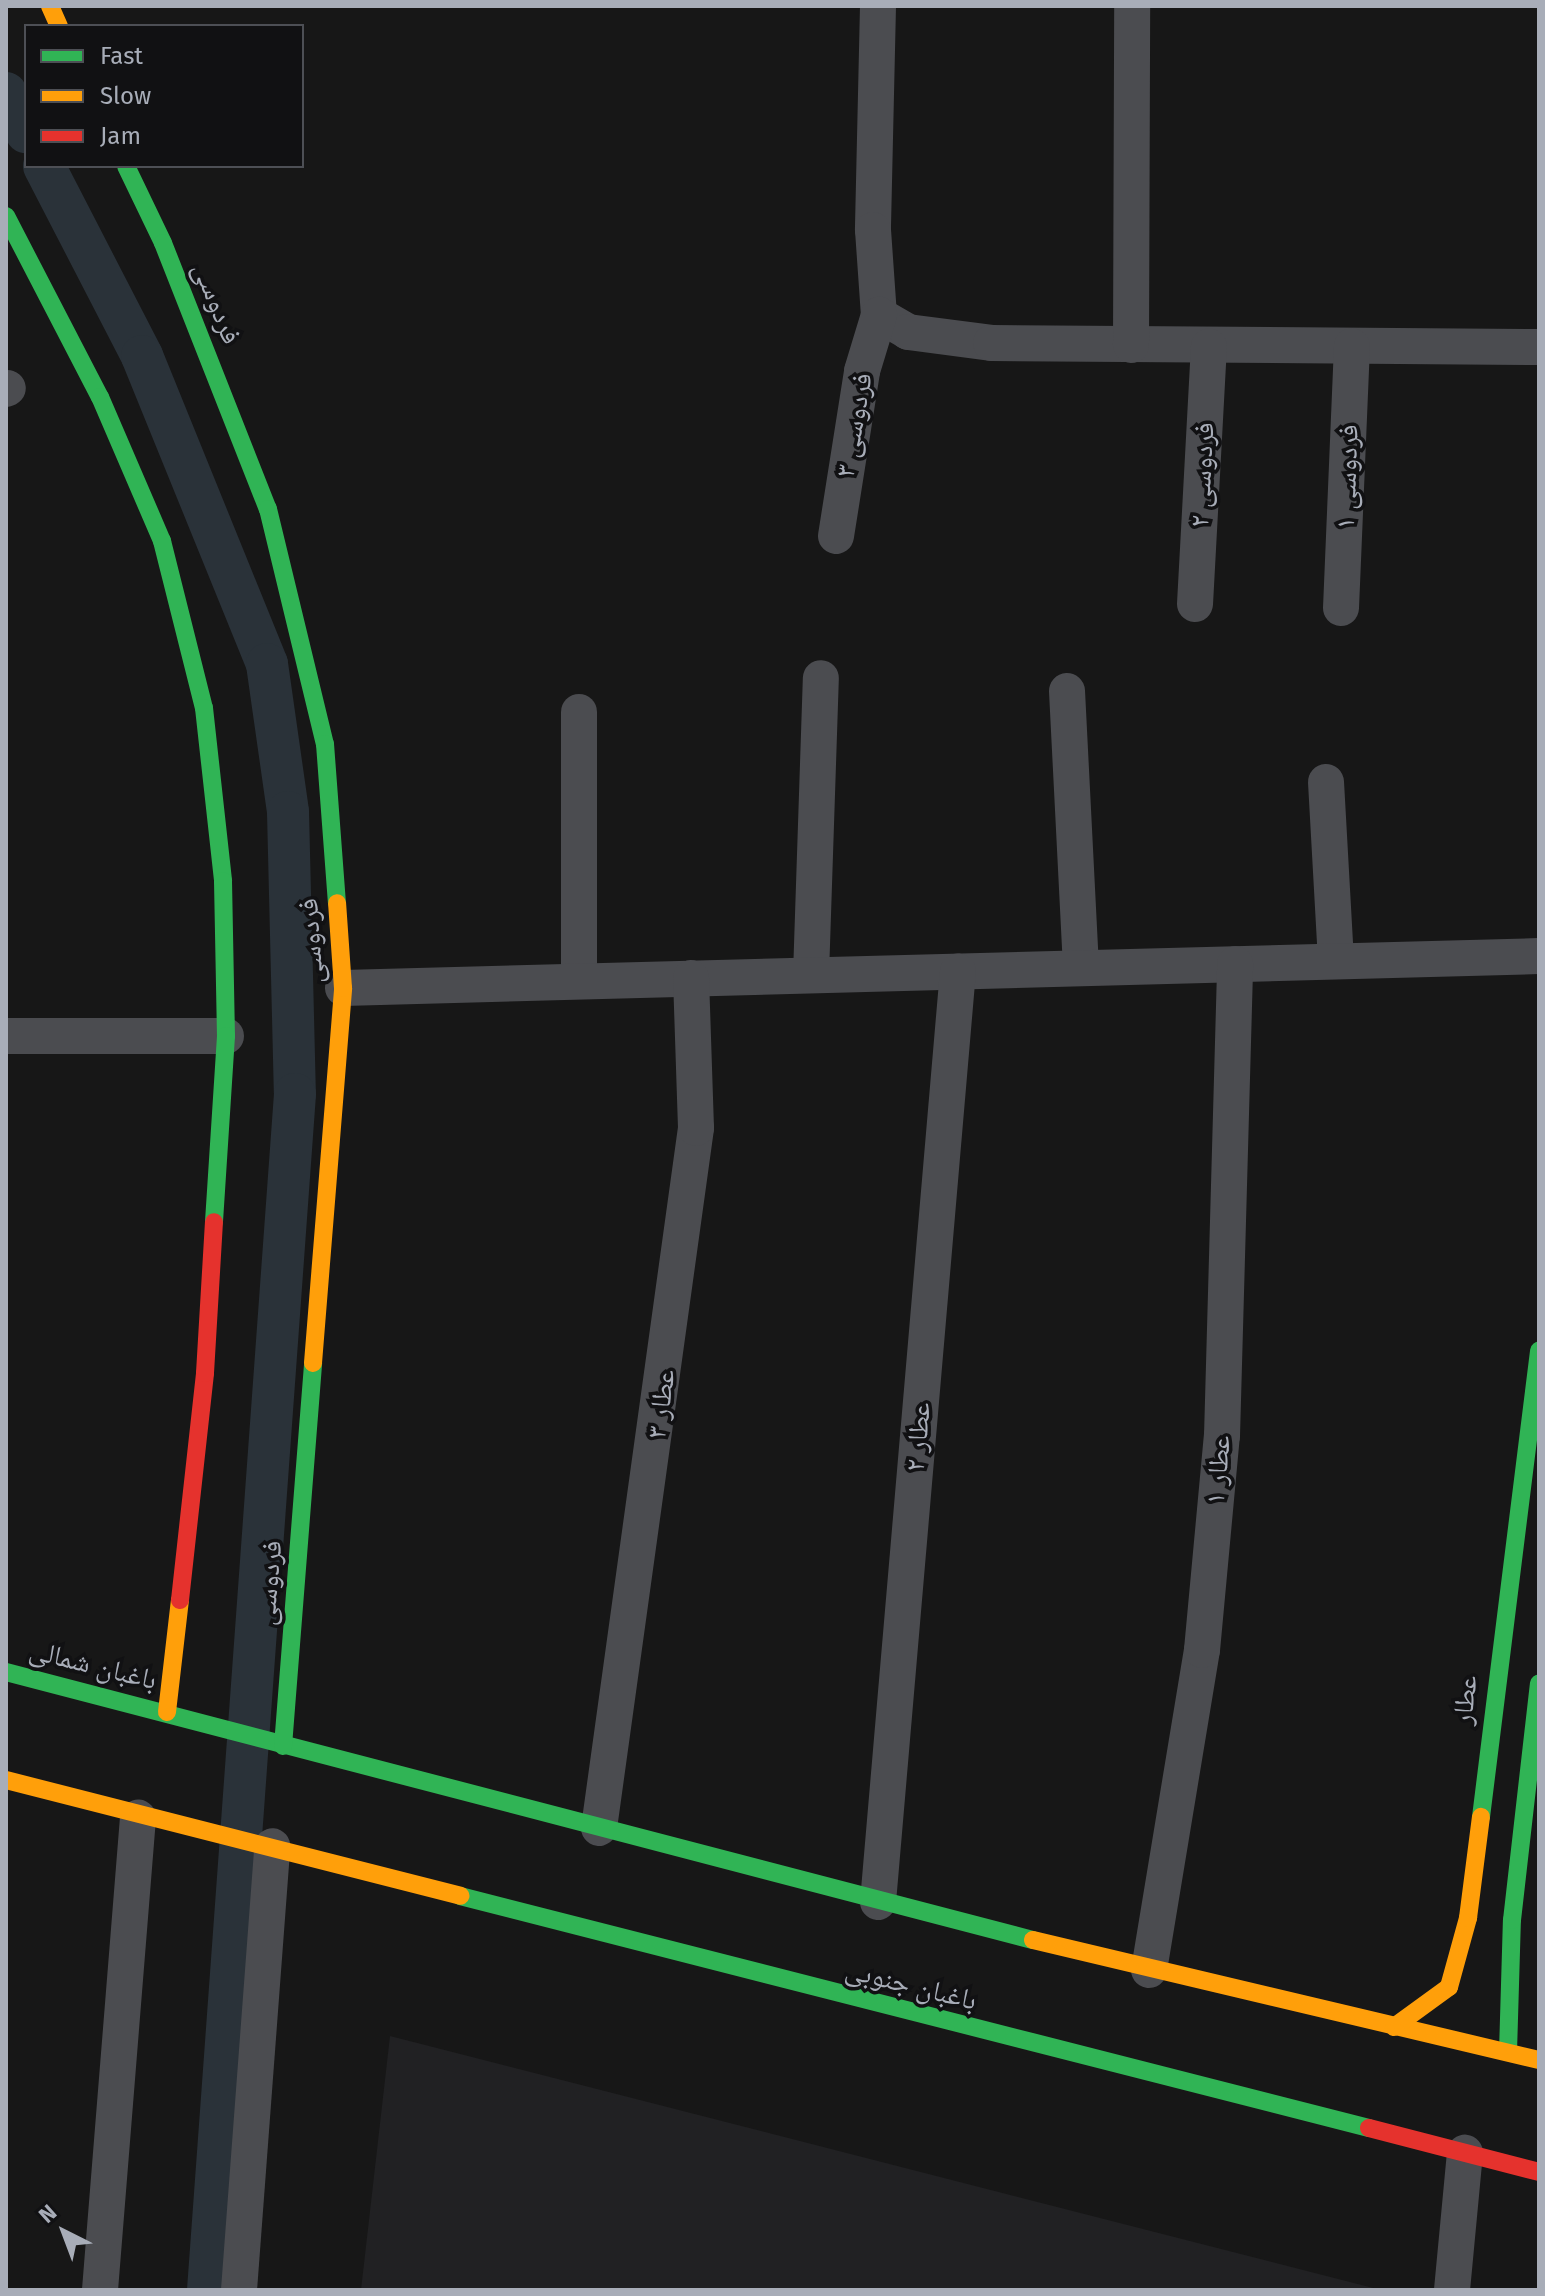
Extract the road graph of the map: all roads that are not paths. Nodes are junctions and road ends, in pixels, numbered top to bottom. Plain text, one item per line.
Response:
1 (878, 6) edge
2 (1132, 6) edge
3 (127, 168) edge
4 (6, 216) edge
5 (879, 315) junction
6 (1131, 345) junction
7 (1209, 346) junction
8 (1352, 346) junction
9 (1539, 347) edge
10 (836, 536) dead end
11 (1195, 604) dead end
12 (1341, 608) dead end
13 (821, 678) dead end
14 (1067, 691) dead end
15 (579, 712) dead end
16 (1326, 782) dead end
17 (1539, 956) edge
18 (1336, 961) junction
19 (1235, 964) junction
20 (1081, 968) junction
21 (958, 971) junction
22 (811, 975) junction
23 (691, 978) junction
24 (579, 981) junction
25 (343, 988) junction
26 (6, 1036) edge
27 (226, 1036) junction
28 (1539, 1351) edge
29 (6, 1672) edge
30 (1538, 1695) edge
31 (167, 1712) junction
32 (283, 1746) junction
33 (6, 1780) edge
34 (138, 1818) junction
35 (599, 1828) junction
36 (272, 1846) junction
37 (878, 1902) junction
38 (1468, 1918) junction
39 (1512, 1920) junction
40 (1149, 1970) junction
41 (1394, 2027) junction
42 (1508, 2052) junction
43 (1539, 2060) edge
44 (1465, 2153) junction
45 (1539, 2172) edge
46 (100, 2290) edge
47 (239, 2290) edge
48 (1452, 2290) edge

1 - 5 street
2 - 6 street
3 - 25 street, فردوسی
4 - 27 street
5 - 6 street
5 - 10 street, فردوسی ۳
6 - 7 street
7 - 8 street
7 - 11 street, فردوسی ۲
8 - 9 street
8 - 12 street, فردوسی ۱
13 - 22 street
14 - 20 street
15 - 24 street
16 - 18 street
17 - 18 street
18 - 19 street
19 - 20 street
19 - 40 street, عطار ۱
20 - 21 street
21 - 22 street
21 - 37 street, عطار ۲
22 - 23 street
23 - 24 street
23 - 35 street, عطار ۳
24 - 25 street
25 - 32 street, فردوسی
26 - 27 street
27 - 31 street
28 - 38 street, عطار
29 - 31 street, باغبان شمالی
30 - 39 street
31 - 32 street, باغبان شمالی
32 - 35 street
33 - 34 street
34 - 36 street, باغبان جنوبی
34 - 46 street
35 - 37 street
36 - 44 street, باغبان جنوبی
36 - 47 street
37 - 40 street
38 - 39 street
38 - 41 street, عطار
39 - 42 street
40 - 41 street
41 - 42 street
42 - 43 street
44 - 45 street, باغبان جنوبی
44 - 48 street

